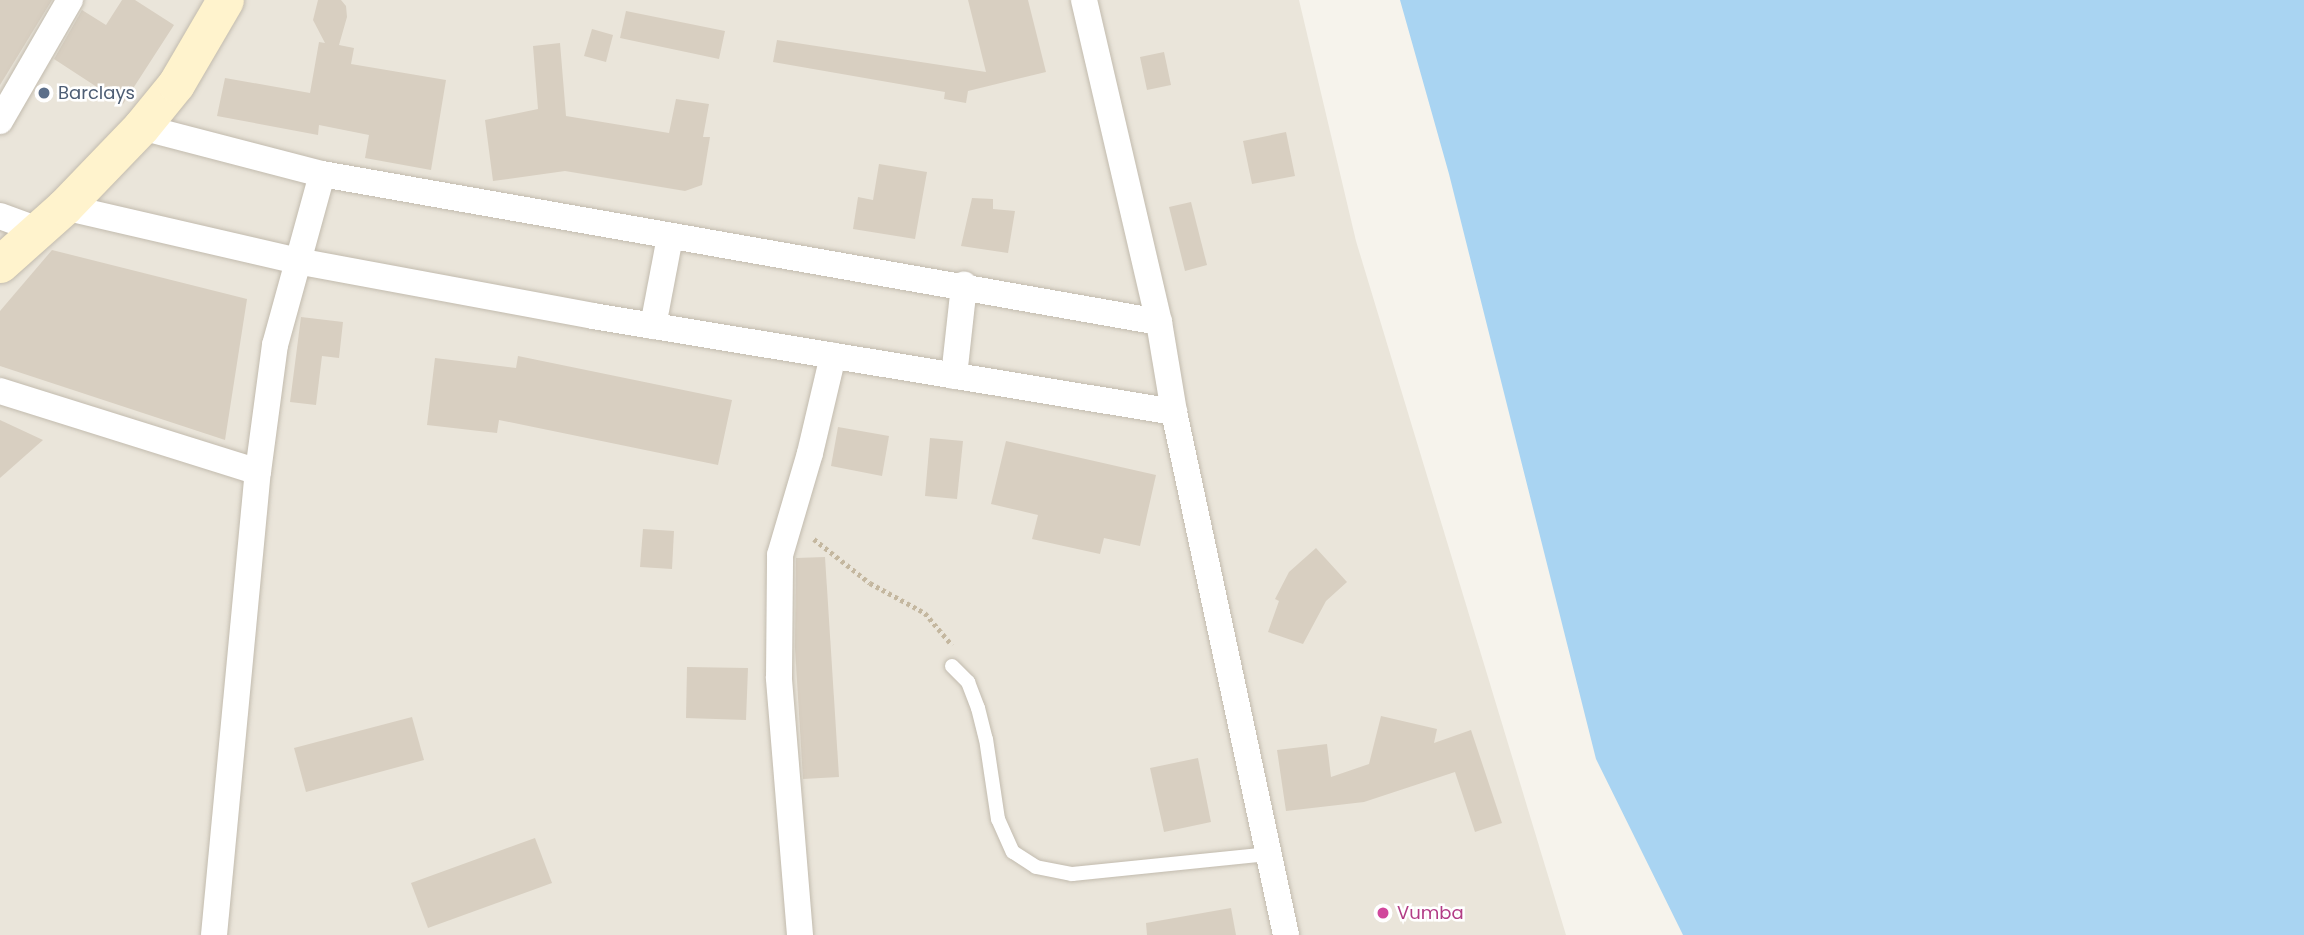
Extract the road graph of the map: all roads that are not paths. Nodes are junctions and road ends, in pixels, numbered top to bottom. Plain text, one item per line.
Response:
1 (70, 0) edge
2 (225, 0) edge
3 (1084, 0) edge
4 (0, 121) edge
5 (141, 127) junction
6 (322, 174) junction
7 (0, 216) edge
8 (51, 219) junction
9 (670, 237) junction
10 (297, 261) junction
11 (0, 264) edge
12 (964, 285) junction
13 (1159, 322) junction
14 (653, 326) junction
15 (833, 356) junction
16 (954, 376) junction
17 (0, 391) edge
18 (1174, 412) junction
19 (258, 472) junction
20 (952, 666) road end
21 (1268, 854) junction
22 (214, 935) edge
23 (800, 935) edge
24 (1286, 935) edge

1 - 4 street
2 - 5 street
3 - 13 street
5 - 6 street
5 - 8 street
6 - 9 street
6 - 10 street
7 - 8 street
8 - 10 street
8 - 11 street
9 - 12 street
9 - 14 street
10 - 14 street
10 - 19 street
12 - 13 street
12 - 16 street
13 - 18 street
14 - 15 street
15 - 16 street
15 - 23 street
16 - 18 street
17 - 19 street
18 - 21 street
19 - 22 street
20 - 21 lane
21 - 24 street

